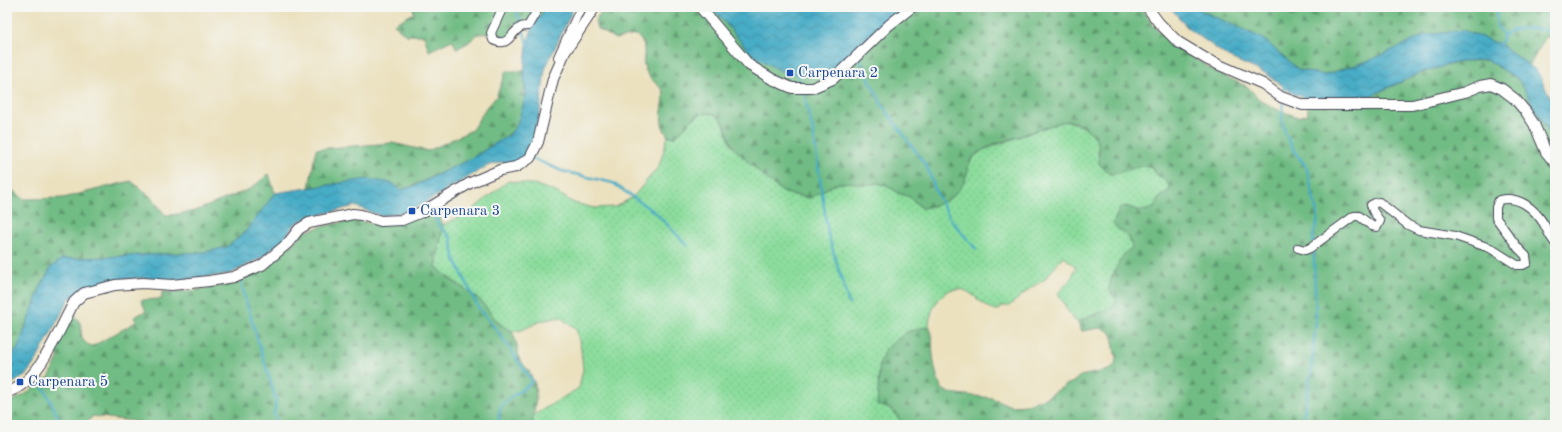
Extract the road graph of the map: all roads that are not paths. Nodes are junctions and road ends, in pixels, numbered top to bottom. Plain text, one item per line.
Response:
1 (503, 7) edge
2 (540, 7) edge
3 (580, 7) edge
4 (595, 7) edge
5 (700, 7) edge
6 (912, 7) edge
7 (1147, 7) edge
8 (553, 79) junction
9 (1555, 163) edge
10 (1555, 243) edge
11 (1298, 248) dead end
12 (7, 392) edge

1 - 2 street
3 - 8 street
4 - 8 street
5 - 6 street
7 - 9 street
8 - 12 street
10 - 11 street

